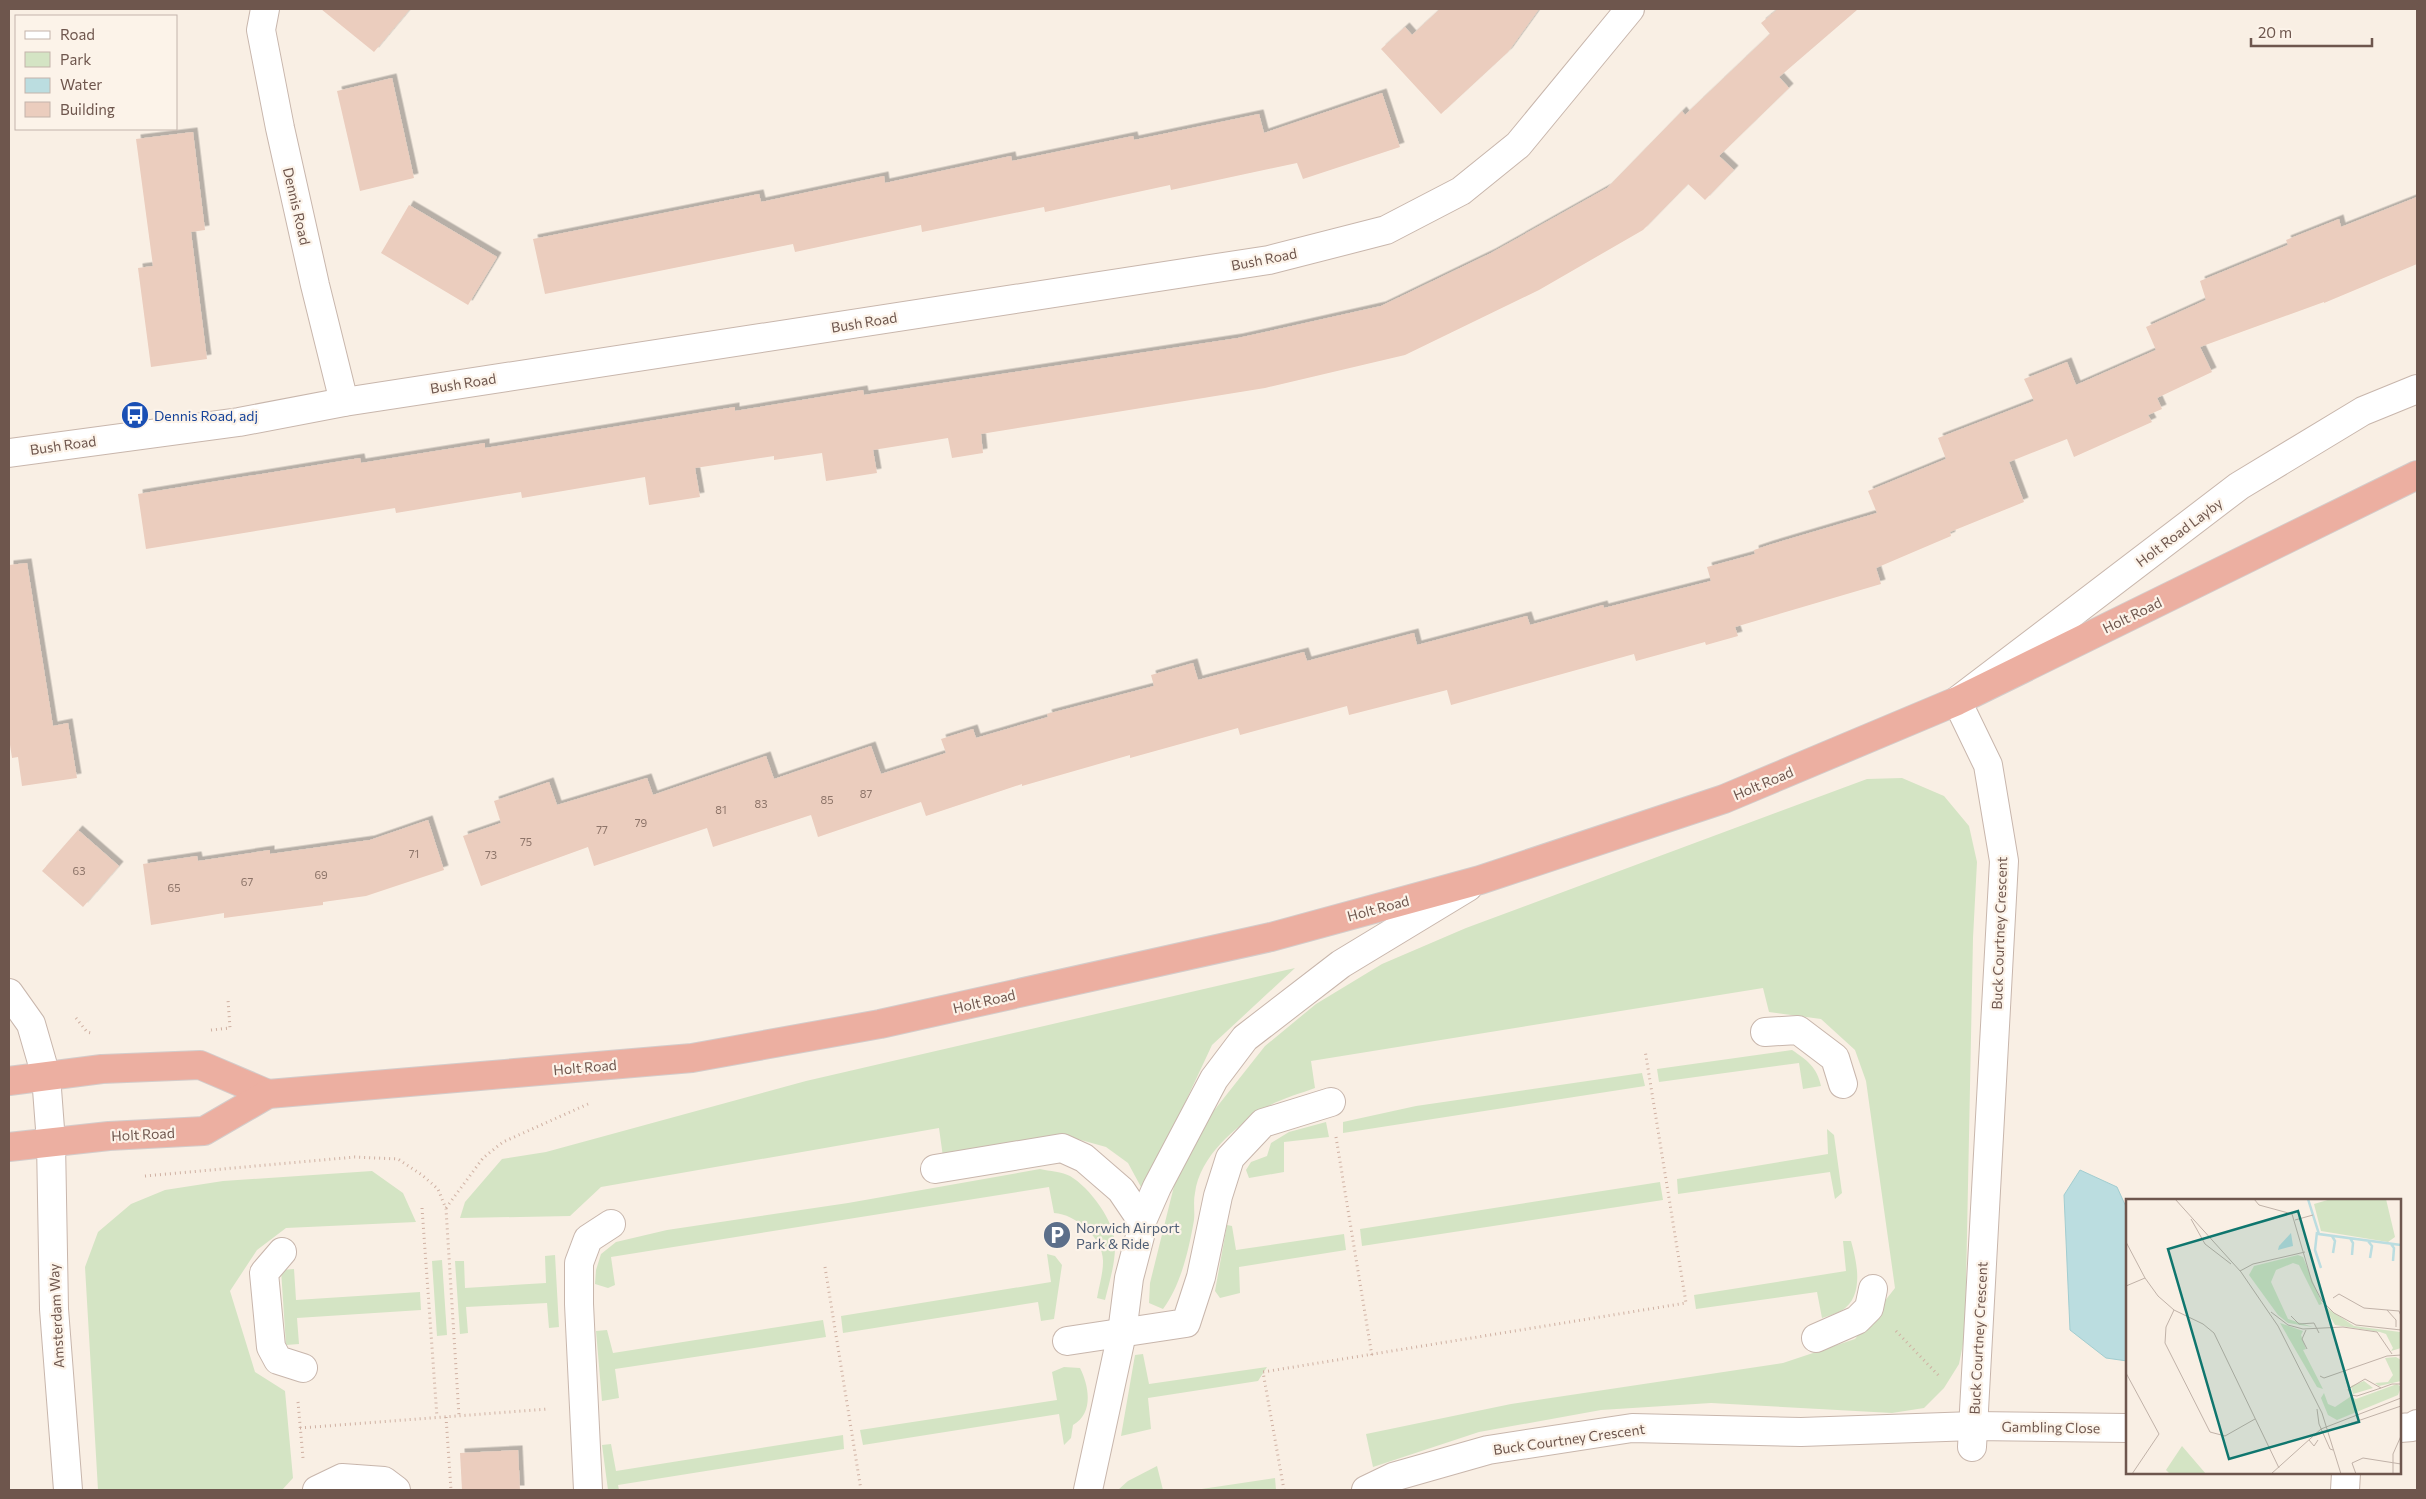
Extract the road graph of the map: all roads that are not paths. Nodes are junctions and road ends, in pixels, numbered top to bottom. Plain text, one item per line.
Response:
1 (265, 9) edge
2 (1630, 9) edge
3 (2417, 389) edge
4 (344, 402) junction
5 (9, 453) edge
6 (2417, 475) edge
7 (1958, 701) junction
8 (1480, 880) junction
9 (9, 993) edge
10 (1765, 1032) dead end
11 (46, 1076) junction
12 (9, 1081) edge
13 (1843, 1084) dead end
14 (268, 1094) junction
15 (1331, 1102) road end
16 (51, 1142) junction
17 (9, 1147) edge
18 (935, 1168) dead end
19 (1142, 1221) junction
20 (611, 1224) dead end
21 (282, 1252) dead end
22 (1871, 1298) road end
23 (1122, 1333) junction
24 (1816, 1338) dead end
25 (1067, 1341) dead end
26 (299, 1367) road end
27 (2417, 1424) edge
28 (2126, 1428) edge
29 (2401, 1428) edge
30 (1973, 1436) junction
31 (2346, 1474) edge
32 (68, 1490) edge
33 (318, 1490) edge
34 (396, 1490) edge
35 (588, 1490) edge
36 (1088, 1490) edge
37 (1366, 1490) edge
38 (2345, 1490) edge

1 - 4 street, Dennis Road
2 - 4 street, Bush Road
3 - 7 street, Holt Road Layby
4 - 5 street, Bush Road
6 - 7 highway, Holt Road
7 - 8 highway, Holt Road
7 - 30 street, Buck Courtney Crescent
8 - 14 highway, Holt Road
8 - 19 street
9 - 11 street, Amsterdam Way
10 - 13 street
11 - 12 highway, Holt Road
11 - 14 highway, Holt Road
11 - 16 street, Amsterdam Way
14 - 16 highway, Holt Road
15 - 23 street
16 - 17 highway, Holt Road
16 - 32 street, Amsterdam Way
18 - 19 street
19 - 23 street
20 - 35 street
21 - 26 street
22 - 24 street
23 - 25 street
23 - 36 street
27 - 29 street
28 - 30 street, Gambling Close
30 - 37 street, Buck Courtney Crescent
31 - 38 street
33 - 34 street

